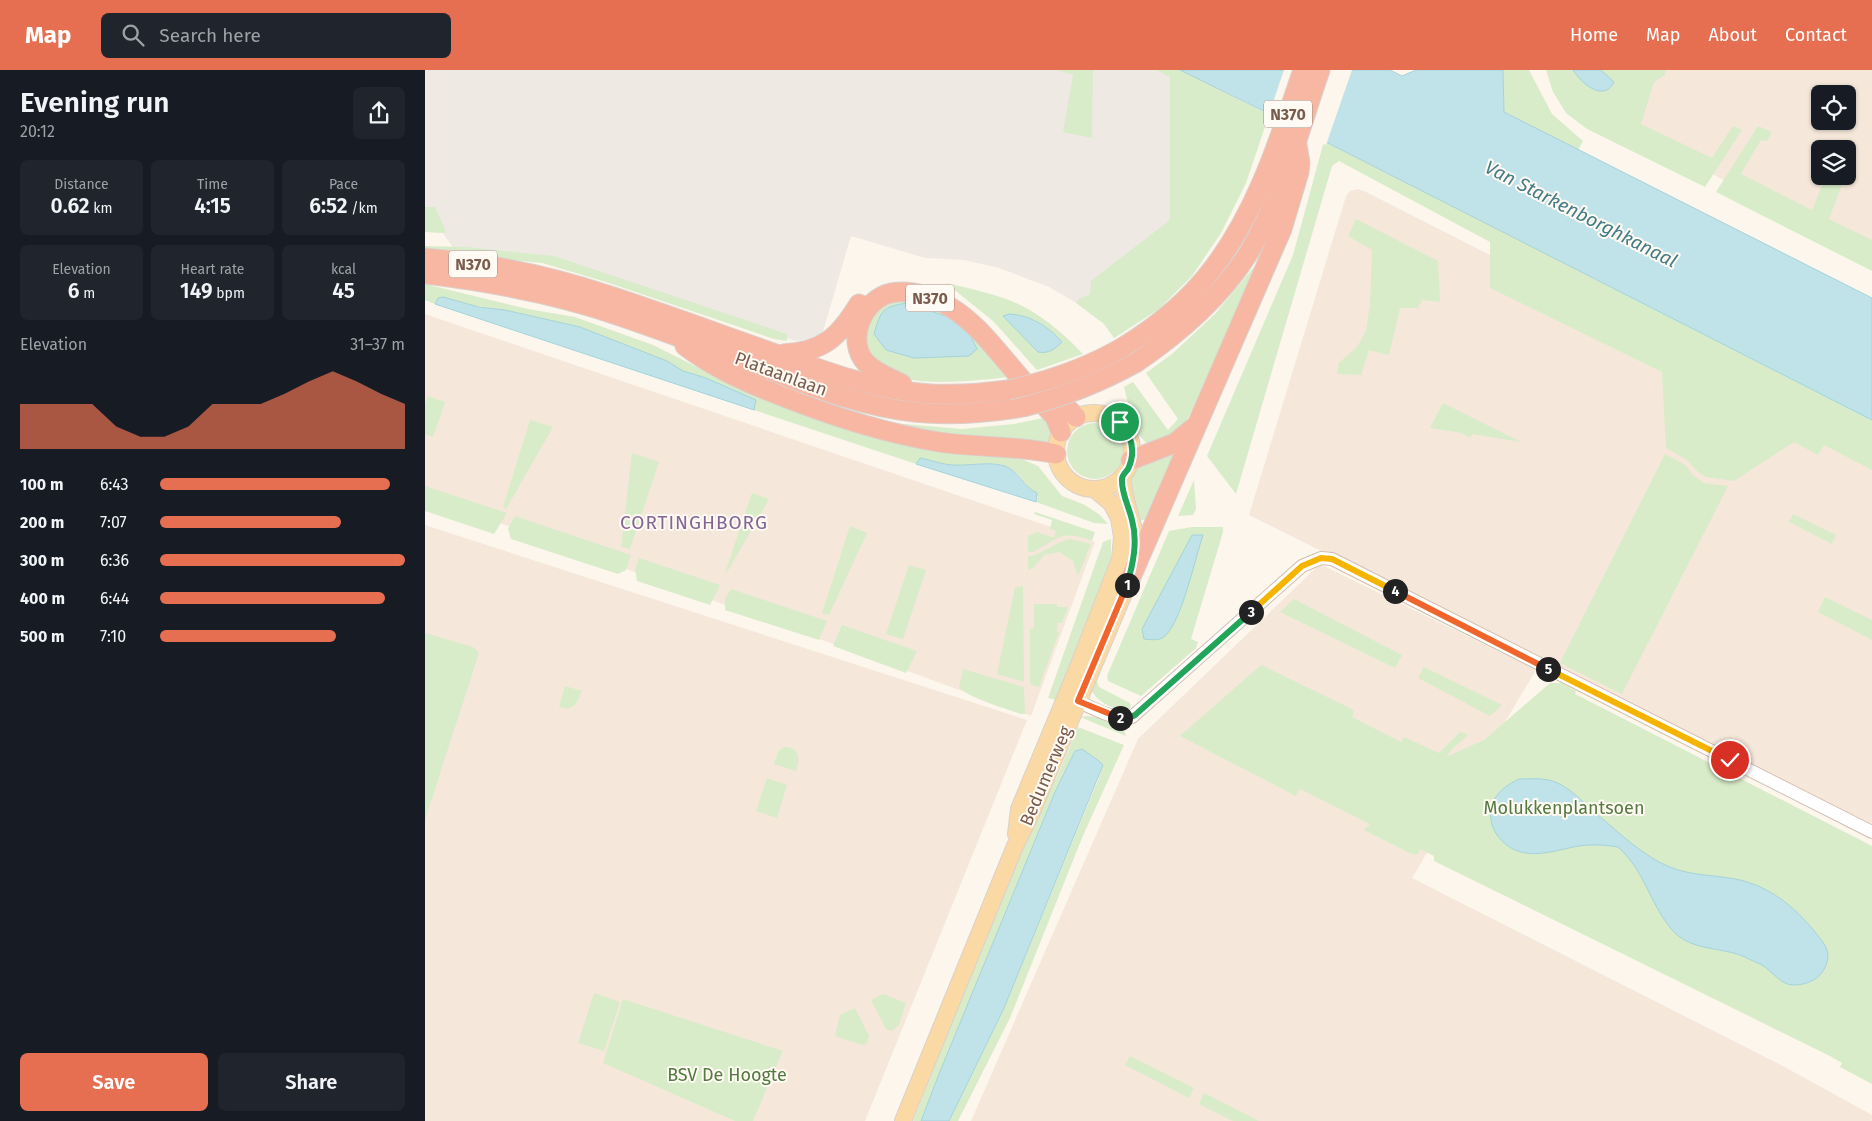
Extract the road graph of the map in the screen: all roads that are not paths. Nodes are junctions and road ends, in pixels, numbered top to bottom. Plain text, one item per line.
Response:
1 (1303, 70) edge
2 (1320, 70) edge
3 (1286, 166) junction
4 (425, 258) edge
5 (425, 274) edge
6 (665, 332) junction
7 (775, 354) junction
8 (921, 393) junction
9 (1076, 417) junction
10 (1196, 425) junction
11 (1061, 432) junction
12 (1056, 454) junction
13 (1131, 460) junction
14 (1122, 477) junction
15 (1095, 489) junction
16 (1128, 584) junction
17 (1072, 699) junction
18 (1872, 832) edge
19 (903, 1121) edge

1 - 3 highway, N370
2 - 3 highway, N370
3 - 6 highway, Plataanlaan / N370, bridge
3 - 8 highway, Plataanlaan / N370, bridge
3 - 10 highway, N370
4 - 7 highway, Plataanlaan / N370
5 - 6 highway, Plataanlaan / N370
6 - 12 highway, N370
7 - 8 highway, Plataanlaan / N370
7 - 9 highway, N370
8 - 11 highway, N370
9 - 11 main road
9 - 13 main road
10 - 13 highway, N370
10 - 16 highway, N370
11 - 12 main road
12 - 15 main road
13 - 14 main road
14 - 15 main road
14 - 16 main road, Bedumerweg
15 - 17 main road, Bedumerweg
16 - 17 main road, Bedumerweg
17 - 18 street
17 - 19 main road, Bedumerweg

